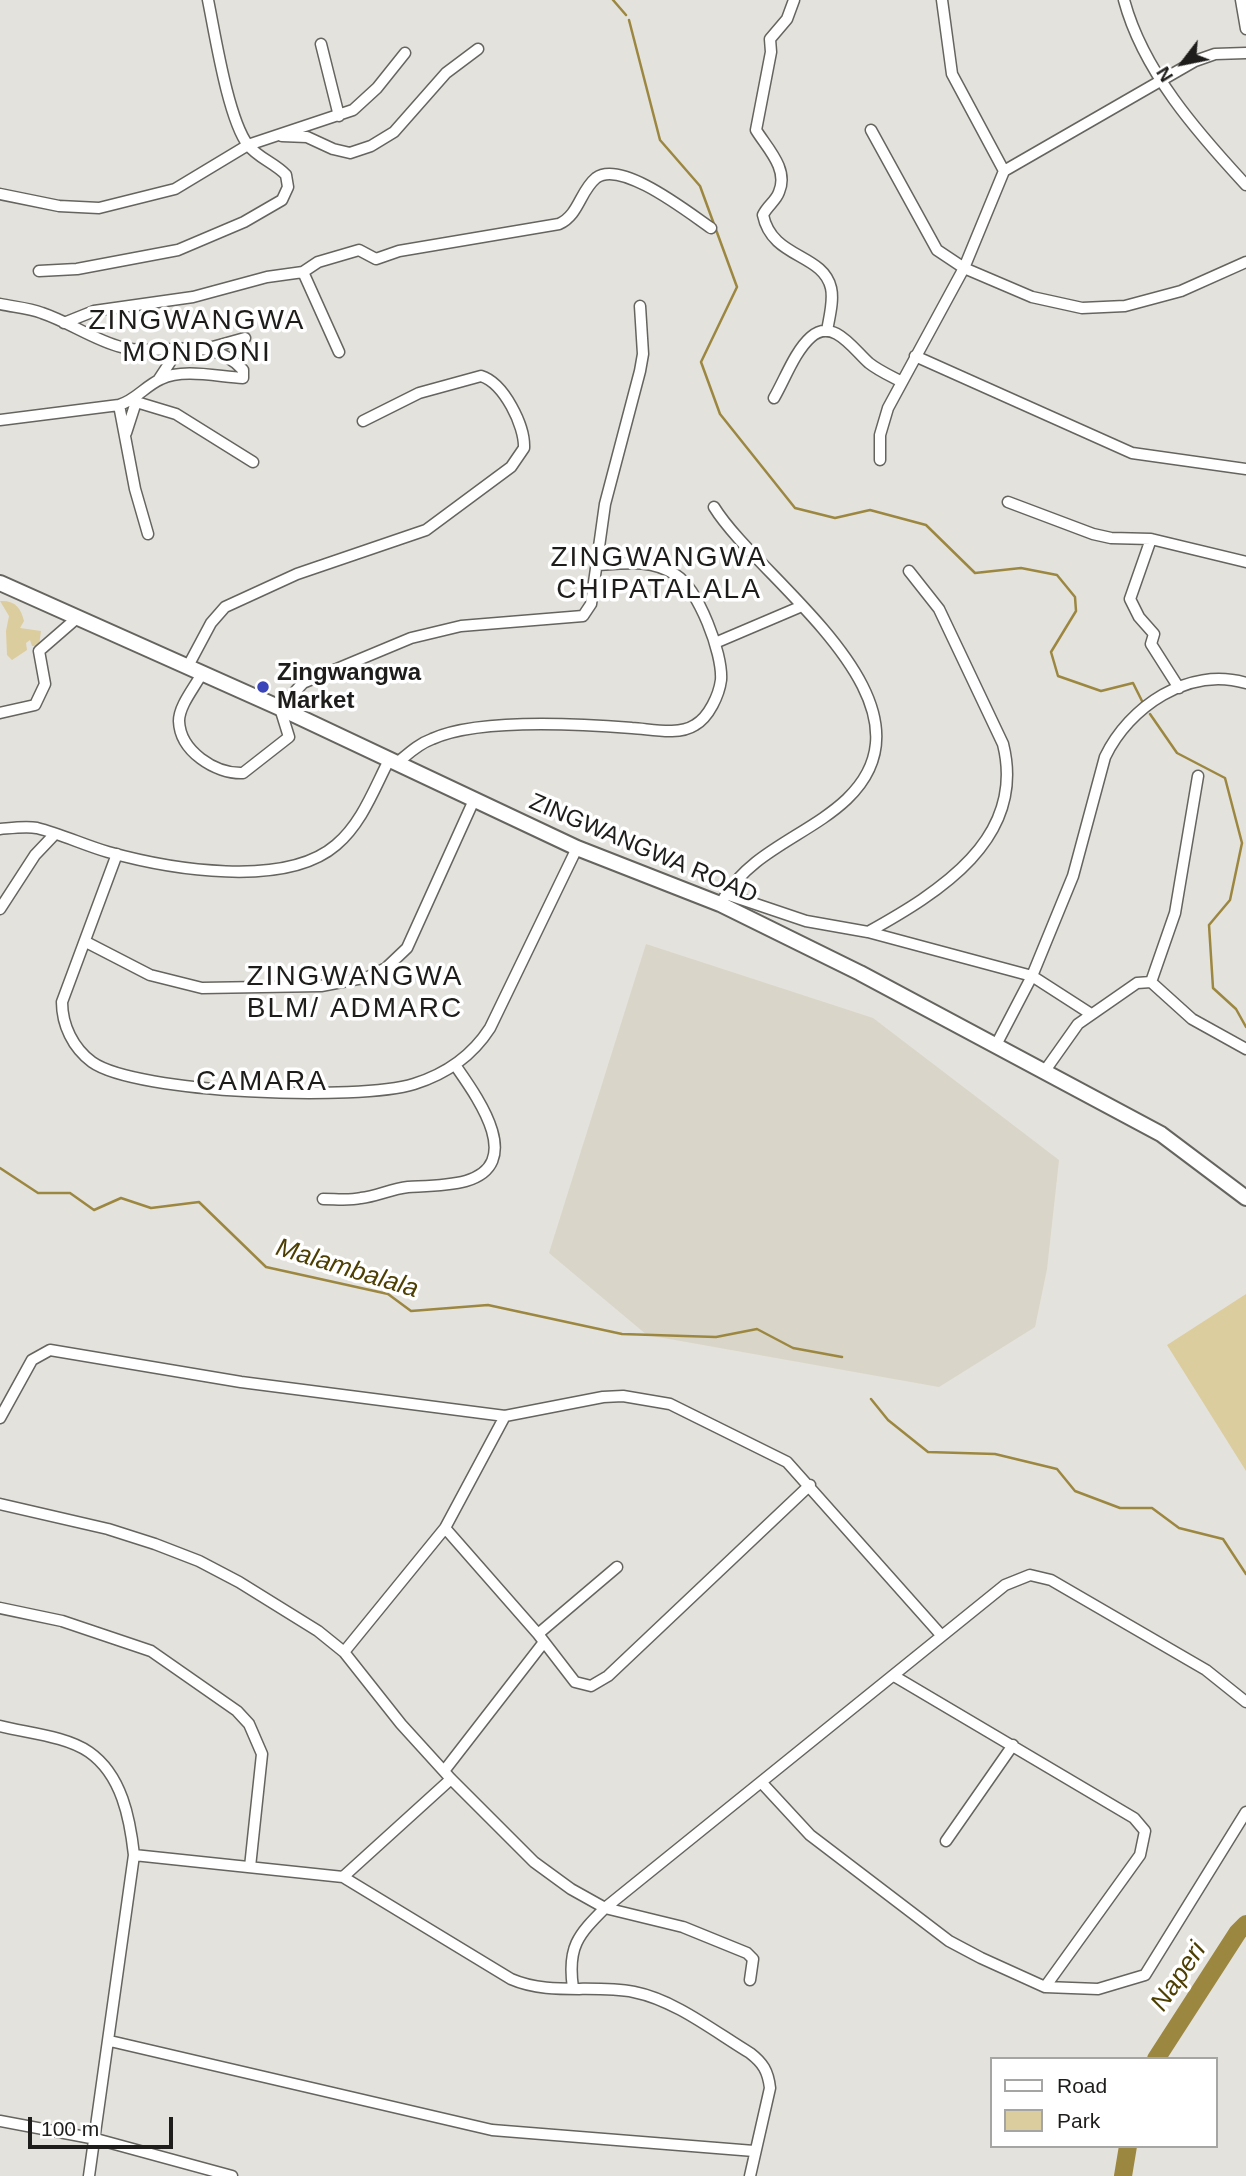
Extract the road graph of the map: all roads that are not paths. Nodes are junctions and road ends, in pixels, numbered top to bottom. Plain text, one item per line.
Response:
1 (208, 0) edge
2 (794, 0) edge
3 (942, 0) edge
4 (1124, 0) edge
5 (1241, 0) edge
6 (1246, 29) edge
7 (321, 44) dead end
8 (478, 49) dead end
9 (1246, 52) edge
10 (405, 53) dead end
11 (1163, 80) junction
12 (339, 116) junction
13 (871, 130) dead end
14 (278, 136) junction
15 (248, 145) junction
16 (1004, 171) junction
17 (1246, 185) edge
18 (0, 194) edge
19 (711, 228) dead end
20 (1246, 262) edge
21 (964, 268) junction
22 (39, 271) dead end
23 (303, 272) junction
24 (0, 304) edge
25 (640, 306) dead end
26 (64, 323) junction
27 (827, 331) junction
28 (245, 338) dead end
29 (208, 348) junction
30 (178, 350) junction
31 (339, 352) dead end
32 (915, 356) junction
33 (158, 380) junction
34 (902, 382) junction
35 (774, 398) dead end
36 (134, 401) junction
37 (119, 405) junction
38 (0, 420) edge
39 (363, 421) dead end
40 (126, 434) junction
41 (880, 460) dead end
42 (253, 462) dead end
43 (1246, 469) edge
44 (1008, 502) dead end
45 (715, 507) dead end
46 (148, 534) dead end
47 (1151, 539) junction
48 (1246, 562) edge
49 (598, 565) junction
50 (909, 571) dead end
51 (0, 583) edge
52 (802, 606) junction
53 (77, 618) junction
54 (715, 643) junction
55 (187, 668) junction
56 (201, 675) junction
57 (1246, 683) edge
58 (1179, 688) junction
59 (280, 708) junction
60 (0, 713) edge
61 (393, 761) junction
62 (1198, 776) dead end
63 (474, 800) junction
64 (0, 829) edge
65 (54, 835) junction
66 (576, 848) junction
67 (117, 855) junction
68 (723, 899) junction
69 (0, 909) edge
70 (868, 932) junction
71 (86, 942) junction
72 (1032, 976) junction
73 (1151, 982) junction
74 (1091, 1014) junction
75 (996, 1045) junction
76 (1246, 1049) edge
77 (454, 1065) junction
78 (1044, 1072) junction
79 (1246, 1198) edge
80 (323, 1199) dead end
81 (505, 1416) junction
82 (0, 1418) edge
83 (810, 1485) junction
84 (0, 1504) edge
85 (445, 1528) junction
86 (617, 1567) dead end
87 (0, 1608) edge
88 (942, 1635) junction
89 (541, 1638) junction
90 (344, 1652) junction
91 (894, 1676) junction
92 (1246, 1702) edge
93 (0, 1726) edge
94 (1013, 1745) junction
95 (448, 1775) junction
96 (761, 1782) junction
97 (1246, 1812) edge
98 (946, 1841) dead end
99 (134, 1855) junction
100 (250, 1867) junction
101 (343, 1877) junction
102 (605, 1908) junction
103 (750, 1980) dead end
104 (1045, 1987) junction
105 (573, 1988) junction
106 (110, 2040) junction
107 (0, 2121) edge
108 (96, 2139) junction
109 (754, 2151) junction
110 (89, 2176) edge
111 (232, 2176) edge
112 (750, 2176) edge

1 - 15 street
2 - 27 street
3 - 16 street
4 - 11 street
5 - 6 street
7 - 12 street
8 - 14 street
9 - 11 street
10 - 12 street
11 - 16 street
11 - 17 street
12 - 14 street
13 - 21 street
14 - 15 street
15 - 18 street
15 - 22 street
16 - 21 street
19 - 23 street
20 - 21 street
21 - 32 street
23 - 26 street
23 - 31 street
24 - 26 street
25 - 49 street
26 - 30 street
27 - 34 street
27 - 35 street
28 - 29 street
29 - 30 street
29 - 33 street
30 - 33 street
32 - 34 street
32 - 43 street
33 - 36 street
34 - 41 street
36 - 37 street
36 - 40 street
36 - 42 street
37 - 38 street
37 - 40 street
39 - 55 street
40 - 46 street
44 - 47 street
45 - 52 street
47 - 48 street
47 - 58 street
49 - 54 street
49 - 59 street
50 - 70 street
51 - 53 street, ZINGWANGWA ROAD
52 - 54 street
52 - 68 street
53 - 55 street, ZINGWANGWA ROAD
53 - 60 street
54 - 61 street
55 - 56 street, ZINGWANGWA ROAD
56 - 59 street, ZINGWANGWA ROAD
56 - 59 street
57 - 58 street
58 - 72 street
59 - 61 street, ZINGWANGWA ROAD
61 - 63 street, ZINGWANGWA ROAD
61 - 67 street
62 - 73 street
63 - 66 street, ZINGWANGWA ROAD
63 - 71 street
64 - 65 street
65 - 67 street
65 - 69 street
66 - 68 street, ZINGWANGWA ROAD
66 - 77 street
67 - 71 street
68 - 70 street
68 - 75 street, ZINGWANGWA ROAD
70 - 72 street
71 - 77 street
72 - 74 street
72 - 75 street
73 - 74 street
73 - 76 street
74 - 78 street
75 - 78 street, ZINGWANGWA ROAD
77 - 80 street
78 - 79 street, ZINGWANGWA ROAD
81 - 82 street
81 - 83 street
81 - 85 street
83 - 88 street
83 - 89 street
84 - 90 street
85 - 89 street
85 - 90 street
86 - 89 street
87 - 100 street
88 - 91 street
88 - 92 street
89 - 95 street
90 - 95 street
91 - 94 street
91 - 96 street
93 - 99 street
94 - 98 street
94 - 104 street
95 - 101 street
95 - 102 street
96 - 102 street
96 - 104 street
97 - 104 street
99 - 100 street
99 - 106 street
100 - 101 street
101 - 105 street
102 - 103 street
102 - 105 street
105 - 109 street
106 - 108 street
106 - 109 street
107 - 108 street
108 - 110 street
108 - 111 street
109 - 112 street

